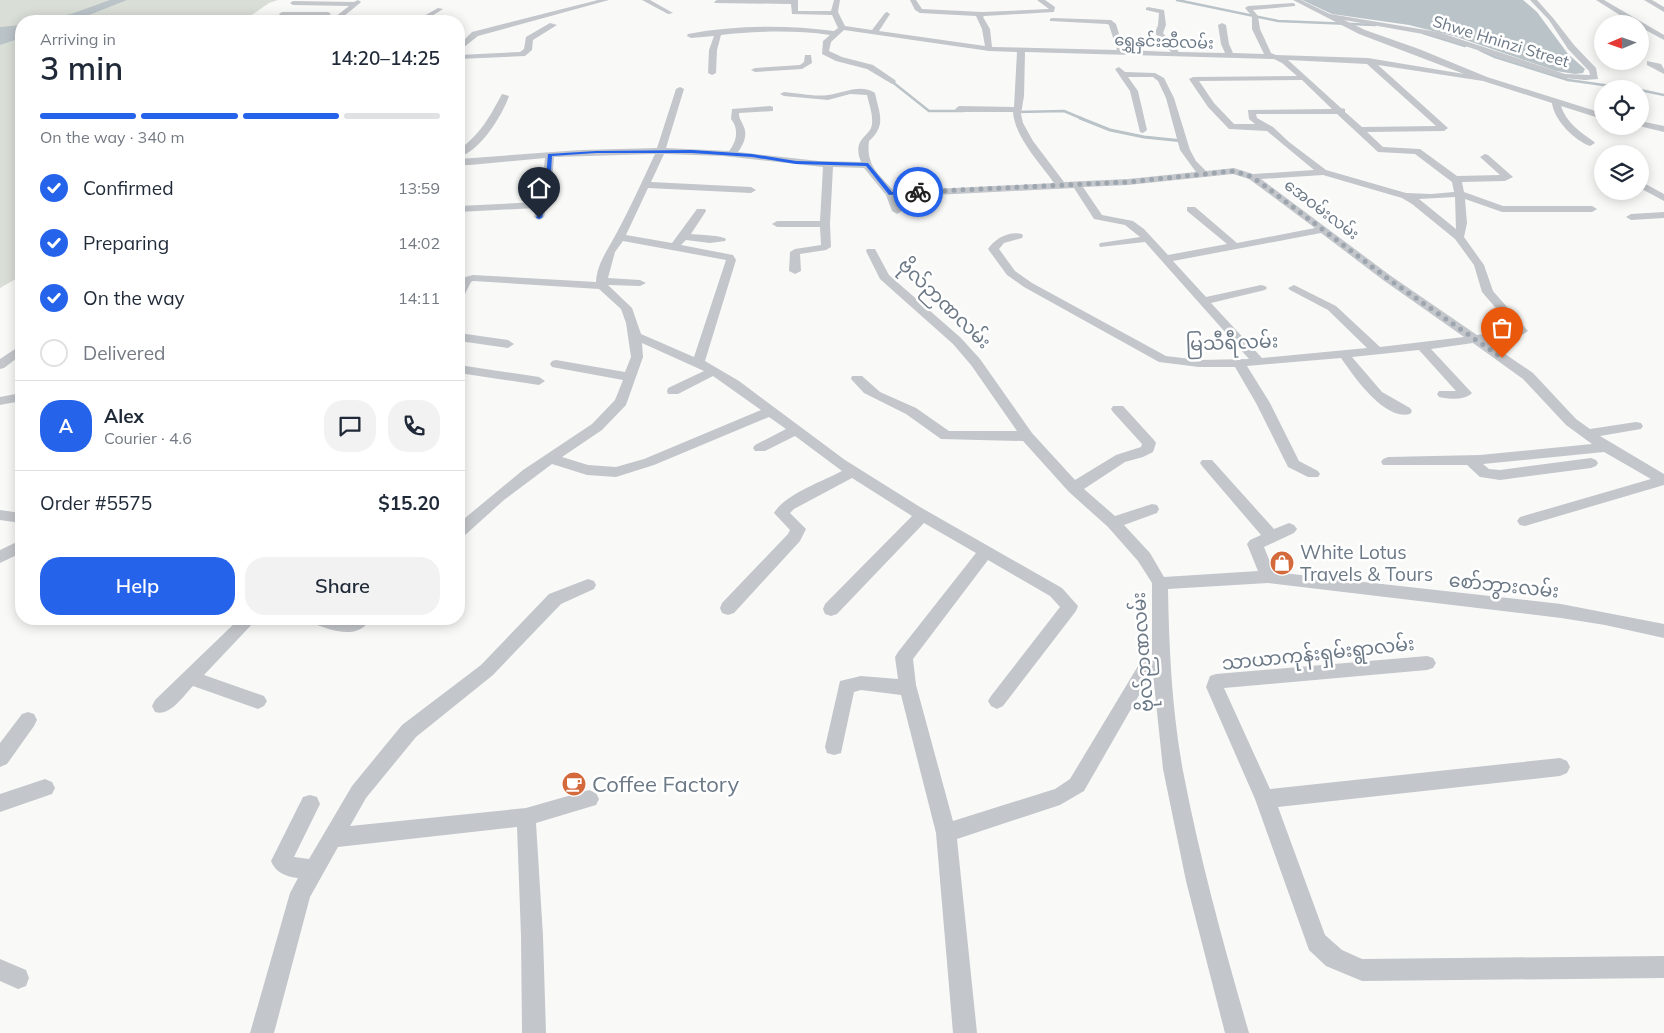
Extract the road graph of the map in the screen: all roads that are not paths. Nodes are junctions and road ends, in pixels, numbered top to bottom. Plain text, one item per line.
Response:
1 (606, 0) edge
2 (645, 0) edge
3 (836, 0) edge
4 (913, 0) edge
5 (1040, 0) edge
6 (1281, 0) edge
7 (1533, 0) edge
8 (1599, 0) edge
9 (1647, 0) edge
10 (795, 1) edge
11 (358, 2) edge
12 (586, 2) edge
13 (717, 2) dead end
14 (294, 3) dead end
15 (1295, 3) edge
16 (440, 9) dead end
17 (1148, 9) dead end
18 (1664, 10) edge
19 (670, 13) dead end
20 (835, 13) junction
21 (282, 14) dead end
22 (344, 14) joint
23 (887, 14) dead end
24 (982, 14) junction
25 (430, 15) edge
26 (1625, 15) edge
27 (1330, 18) junction
28 (1052, 20) dead end
29 (522, 21) junction
30 (1339, 23) junction
31 (553, 25) dead end
32 (1222, 25) dead end
33 (842, 28) junction
34 (1649, 29) edge
35 (1362, 32) junction
36 (716, 33) junction
37 (835, 33) junction
38 (874, 33) junction
39 (527, 34) junction
40 (691, 36) dead end
41 (1664, 38) edge
42 (465, 43) edge
43 (989, 49) junction
44 (1021, 50) junction
45 (826, 52) junction
46 (1109, 53) junction
47 (1122, 53) junction
48 (1177, 54) junction
49 (1230, 56) junction
50 (465, 57) edge
51 (1274, 57) junction
52 (808, 58) junction
53 (788, 60) dead end
54 (1368, 60) junction
55 (1446, 63) junction
56 (1650, 63) dead end
57 (755, 70) dead end
58 (1426, 70) junction
59 (1664, 72) edge
60 (712, 73) dead end
61 (1123, 74) junction
62 (1303, 78) junction
63 (1484, 79) junction
64 (892, 82) dead end
65 (680, 89) dead end
66 (784, 94) dead end
67 (505, 96) dead end
68 (1558, 103) junction
69 (770, 109) dead end
70 (959, 109) dead end
71 (1342, 111) junction
72 (1018, 112) junction
73 (1594, 114) edge
74 (1649, 126) edge
75 (1264, 127) junction
76 (1664, 129) edge
77 (1143, 130) dead end
78 (1361, 130) junction
79 (1590, 143) dead end
80 (465, 150) edge
81 (661, 151) junction
82 (732, 154) junction
83 (550, 155) junction
84 (1485, 157) dead end
85 (465, 162) edge
86 (828, 164) junction
87 (868, 164) junction
88 (1323, 172) junction
89 (1204, 174) junction
90 (1252, 177) junction
91 (1454, 179) junction
92 (645, 184) junction
93 (1076, 184) junction
94 (1061, 185) junction
95 (1649, 186) edge
96 (1664, 188) edge
97 (1649, 189) edge
98 (751, 190) dead end
99 (891, 194) junction
100 (1459, 194) junction
101 (1405, 196) junction
102 (1664, 198) edge
103 (543, 204) junction
104 (1191, 208) dead end
105 (1592, 209) dead end
106 (465, 210) edge
107 (701, 211) dead end
108 (897, 211) dead end
109 (1664, 215) edge
110 (1631, 217) dead end
111 (539, 218) dead end
112 (777, 224) dead end
113 (825, 224) junction
114 (1327, 233) junction
115 (683, 236) junction
116 (1018, 236) dead end
117 (620, 237) junction
118 (1458, 237) junction
119 (721, 239) dead end
120 (1146, 239) junction
121 (1283, 244) dead end
122 (1104, 245) dead end
123 (674, 247) junction
124 (1236, 247) junction
125 (871, 251) dead end
126 (1165, 259) junction
127 (795, 271) dead end
128 (465, 282) edge
129 (602, 283) junction
130 (640, 283) dead end
131 (1261, 288) dead end
132 (1294, 288) dead end
133 (1203, 301) junction
134 (635, 336) junction
135 (465, 338) edge
136 (1476, 340) junction
137 (508, 344) dead end
138 (1422, 346) junction
139 (1377, 351) junction
140 (15, 354) edge
141 (1344, 354) junction
142 (1258, 361) junction
143 (698, 363) junction
144 (1239, 363) junction
145 (556, 364) dead end
146 (0, 365) edge
147 (465, 370) edge
148 (714, 371) junction
149 (630, 377) junction
150 (857, 379) dead end
151 (539, 381) dead end
152 (673, 391) dead end
153 (1444, 394) dead end
154 (15, 398) edge
155 (0, 401) edge
156 (1118, 409) dead end
157 (1405, 410) dead end
158 (771, 411) junction
159 (1636, 426) dead end
160 (796, 430) junction
161 (1587, 434) junction
162 (1027, 436) junction
163 (1606, 447) junction
164 (760, 448) dead end
165 (549, 458) junction
166 (1472, 461) junction
167 (1388, 462) dead end
168 (1207, 463) dead end
169 (1591, 463) dead end
170 (853, 471) junction
171 (1313, 474) dead end
172 (1664, 480) edge
173 (1074, 488) junction
174 (1152, 509) dead end
175 (0, 515) edge
176 (922, 515) junction
177 (15, 517) edge
178 (1525, 521) dead end
179 (1113, 523) junction
180 (465, 527) edge
181 (1290, 529) dead end
182 (1271, 536) junction
183 (15, 549) edge
184 (986, 552) junction
185 (0, 557) edge
186 (1268, 577) junction
187 (1160, 582) junction
188 (588, 585) dead end
189 (728, 608) dead end
190 (831, 609) dead end
191 (242, 625) edge
192 (337, 625) edge
193 (352, 625) edge
194 (1664, 632) edge
195 (1427, 663) dead end
196 (1161, 665) junction
197 (190, 677) junction
198 (908, 688) junction
199 (258, 701) dead end
200 (997, 701) dead end
201 (161, 706) dead end
202 (28, 720) dead end
203 (834, 747) dead end
204 (0, 758) edge
205 (1560, 768) dead end
206 (45, 788) dead end
207 (589, 799) dead end
208 (1265, 799) junction
209 (0, 803) edge
210 (310, 804) dead end
211 (526, 817) junction
212 (946, 833) junction
213 (333, 838) junction
214 (314, 870) junction
215 (1664, 967) edge
216 (262, 1033) edge
217 (534, 1033) edge
218 (965, 1033) edge
219 (1237, 1033) edge

1 - 12 street
2 - 19 street
3 - 20 street
4 - 24 street
5 - 24 street
6 - 15 street
7 - 27 street, Shwe Hninzi Street
8 - 26 street
9 - 18 street
10 - 13 street
10 - 20 street
11 - 14 street
11 - 22 street
12 - 29 street
15 - 27 street
15 - 51 street
16 - 25 street
17 - 48 street
20 - 33 street
21 - 22 street
23 - 38 street
24 - 43 street
27 - 30 street
28 - 47 street
29 - 39 street
29 - 42 street
30 - 35 street
30 - 35 street
31 - 39 street
32 - 49 street
33 - 37 street
33 - 38 street, ရွှေနှင်းဆီလမ်း
34 - 41 street
35 - 55 street
36 - 37 street
36 - 40 street
36 - 60 street
37 - 45 street
38 - 43 street, ရွှေနှင်းဆီလမ်း
39 - 50 street
43 - 44 street, ရွှေနှင်းဆီလမ်း
44 - 46 street, ရွှေနှင်းဆီလမ်း
44 - 72 street
45 - 52 street
45 - 64 street
46 - 47 street, ရွှေနှင်းဆီလမ်း
46 - 61 street
47 - 48 street, ရွှေနှင်းဆီလမ်း
48 - 49 street, ရွှေနှင်းဆီလမ်း
49 - 51 street, ရွှေနှင်းဆီလမ်း
51 - 54 street, ရွှေနှင်းဆီလမ်း
51 - 62 street
52 - 53 street
52 - 57 street
54 - 58 street, ရွှေနှင်းဆီလမ်း
54 - 78 street
55 - 58 street
55 - 63 street
56 - 59 street
58 - 63 street, ရွှေနှင်းဆီလမ်း
61 - 77 street
61 - 89 street
62 - 71 street
62 - 75 street
63 - 68 street
65 - 81 street
66 - 87 street
67 - 80 street
68 - 73 street
68 - 79 street
69 - 82 street
70 - 72 street
71 - 75 street
71 - 78 street
72 - 94 street
74 - 76 street
75 - 88 street
78 - 91 street
81 - 82 street
81 - 83 street
81 - 92 street
82 - 86 street
83 - 85 street
83 - 103 street
84 - 91 street
86 - 87 street
86 - 113 street
87 - 99 street
88 - 90 street
88 - 101 street
89 - 90 street, အေဝမ်းလမ်း
89 - 93 street, အေဝမ်းလမ်း
90 - 114 street, အေဝမ်းလမ်း
91 - 100 street
92 - 98 street
92 - 117 street
93 - 94 street, အေဝမ်းလမ်း
93 - 120 street
94 - 99 street, အေဝမ်းလမ်း
95 - 96 street
97 - 102 street
99 - 108 street
100 - 101 street
100 - 105 street
100 - 118 street
101 - 118 street
103 - 106 street
103 - 111 street
104 - 124 street
107 - 115 street
109 - 110 street
112 - 113 street
113 - 127 street
114 - 121 street
114 - 124 street
114 - 136 street, အေဝမ်းလမ်း
115 - 119 street
115 - 123 street
116 - 144 street, မြသီရီလမ်း
117 - 123 street
117 - 129 street
118 - 136 street, မြသီရီလမ်း
120 - 122 street
120 - 126 street
123 - 143 street
124 - 126 street
125 - 162 street, ဗိုလ်ဉာဏလမ်း
126 - 133 street
128 - 129 street
129 - 130 street
129 - 134 street
131 - 133 street
132 - 139 street
133 - 142 street
134 - 143 street
134 - 149 street
135 - 137 street
136 - 138 street, မြသီရီလမ်း
136 - 161 street, အေဝမ်းလမ်း
138 - 139 street, မြသီရီလမ်း
138 - 153 street
139 - 141 street, မြသီရီလမ်း
140 - 146 street
141 - 142 street, မြသီရီလမ်း
141 - 157 street
142 - 144 street, မြသီရီလမ်း
143 - 148 street
144 - 171 street
145 - 149 street
147 - 151 street
148 - 152 street
148 - 158 street
149 - 165 street
150 - 162 street
154 - 155 street
156 - 173 street
158 - 160 street
158 - 165 street
159 - 161 street
160 - 164 street
160 - 170 street
161 - 163 street, အေဝမ်းလမ်း
162 - 173 street, ဗိုလ်ဉာဏလမ်း
163 - 166 street
163 - 172 street, အေဝမ်းလမ်း
165 - 180 street
166 - 167 street
166 - 169 street
168 - 182 street
170 - 176 street
170 - 189 street
172 - 178 street
173 - 179 street, ဗိုလ်ဉာဏလမ်း
174 - 179 street
175 - 177 street
176 - 184 street
176 - 190 street
179 - 187 street, ဗိုလ်ဉာဏလမ်း
181 - 182 street
182 - 186 street
183 - 185 street
184 - 198 street
184 - 200 street
186 - 187 street, စော်ဘွားလမ်း
186 - 194 street, စော်ဘွားလမ်း
187 - 196 street, ဗိုလ်ဉာဏလမ်း
188 - 213 street
191 - 197 street
192 - 193 street
195 - 208 street, သာယာကုန်းရှမ်းရွာလမ်း
196 - 212 street
196 - 219 street, ဗိုလ်ဉာဏလမ်း
197 - 199 street
197 - 201 street
198 - 203 street
198 - 212 street
202 - 204 street
205 - 208 street
206 - 209 street
207 - 211 street
208 - 215 street
210 - 214 street
211 - 213 street
211 - 217 street
212 - 218 street
213 - 214 street
214 - 216 street

